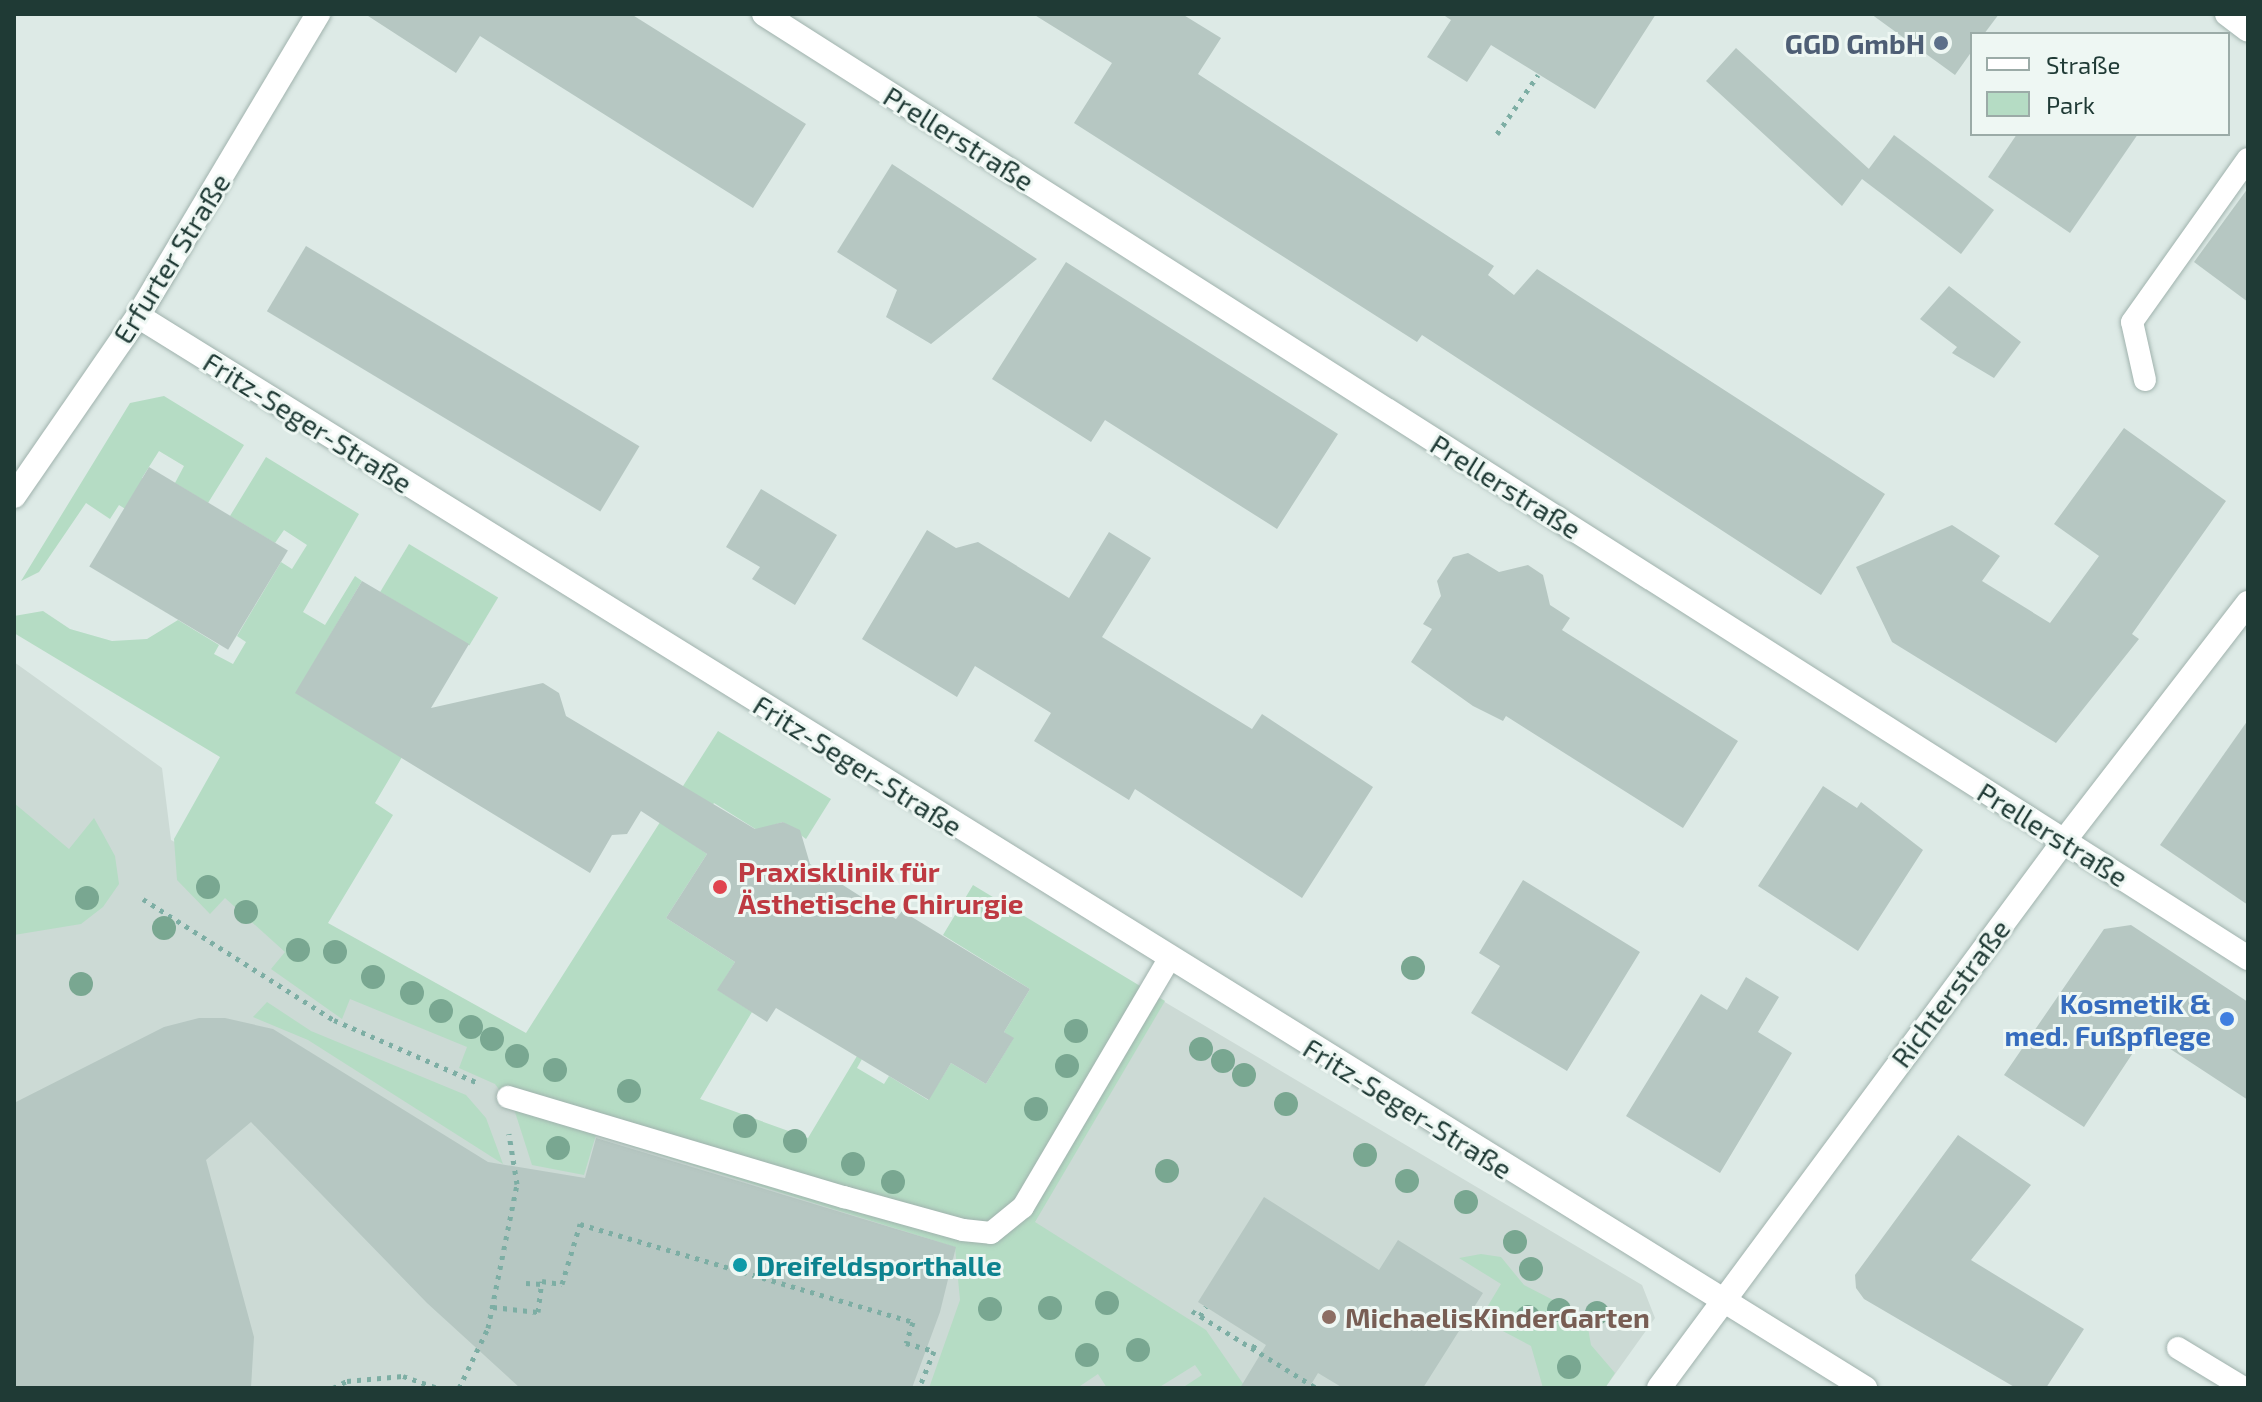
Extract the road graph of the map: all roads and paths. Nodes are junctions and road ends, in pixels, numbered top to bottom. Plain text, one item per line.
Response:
1 (318, 14) edge
2 (764, 14) edge
3 (2227, 14) edge
4 (2248, 30) edge
5 (1538, 75) dead end
6 (1497, 134) dead end
7 (2248, 159) edge
8 (138, 316) junction
9 (2145, 380) dead end
10 (14, 496) edge
11 (2248, 603) edge
12 (2064, 841) junction
13 (143, 899) dead end
14 (2248, 958) edge
15 (1169, 959) junction
16 (477, 1083) junction
17 (484, 1092) dead end
18 (508, 1097) joint
19 (507, 1130) dead end
20 (526, 1283) dead end
21 (542, 1284) junction
22 (1720, 1302) junction
23 (493, 1307) junction
24 (1206, 1307) dead end
25 (1192, 1311) dead end
26 (1200, 1316) junction
27 (1258, 1340) dead end
28 (1253, 1348) junction
29 (2178, 1348) dead end
30 (333, 1388) edge
31 (438, 1388) edge
32 (459, 1388) edge
33 (919, 1388) edge
34 (1316, 1388) edge
35 (1659, 1388) edge
36 (1865, 1388) edge
37 (2244, 1388) edge

1 - 8 street, Erfurter Straße
2 - 12 street, Prellerstraße
3 - 4 street
5 - 6 path
7 - 9 lane
8 - 10 street, Erfurter Straße
8 - 15 street, Fritz-Seger-Straße
11 - 12 street, Richterstraße
12 - 14 street, Prellerstraße
12 - 22 street, Richterstraße
13 - 16 path
15 - 18 lane
15 - 22 street, Fritz-Seger-Straße
16 - 17 path
16 - 18 path
19 - 23 path
20 - 21 path
21 - 23 path
21 - 33 path
22 - 35 street, Richterstraße
22 - 36 street, Fritz-Seger-Straße
23 - 32 path
24 - 26 path
25 - 26 path
26 - 28 path
27 - 28 path
28 - 34 path
29 - 37 lane
30 - 31 path

